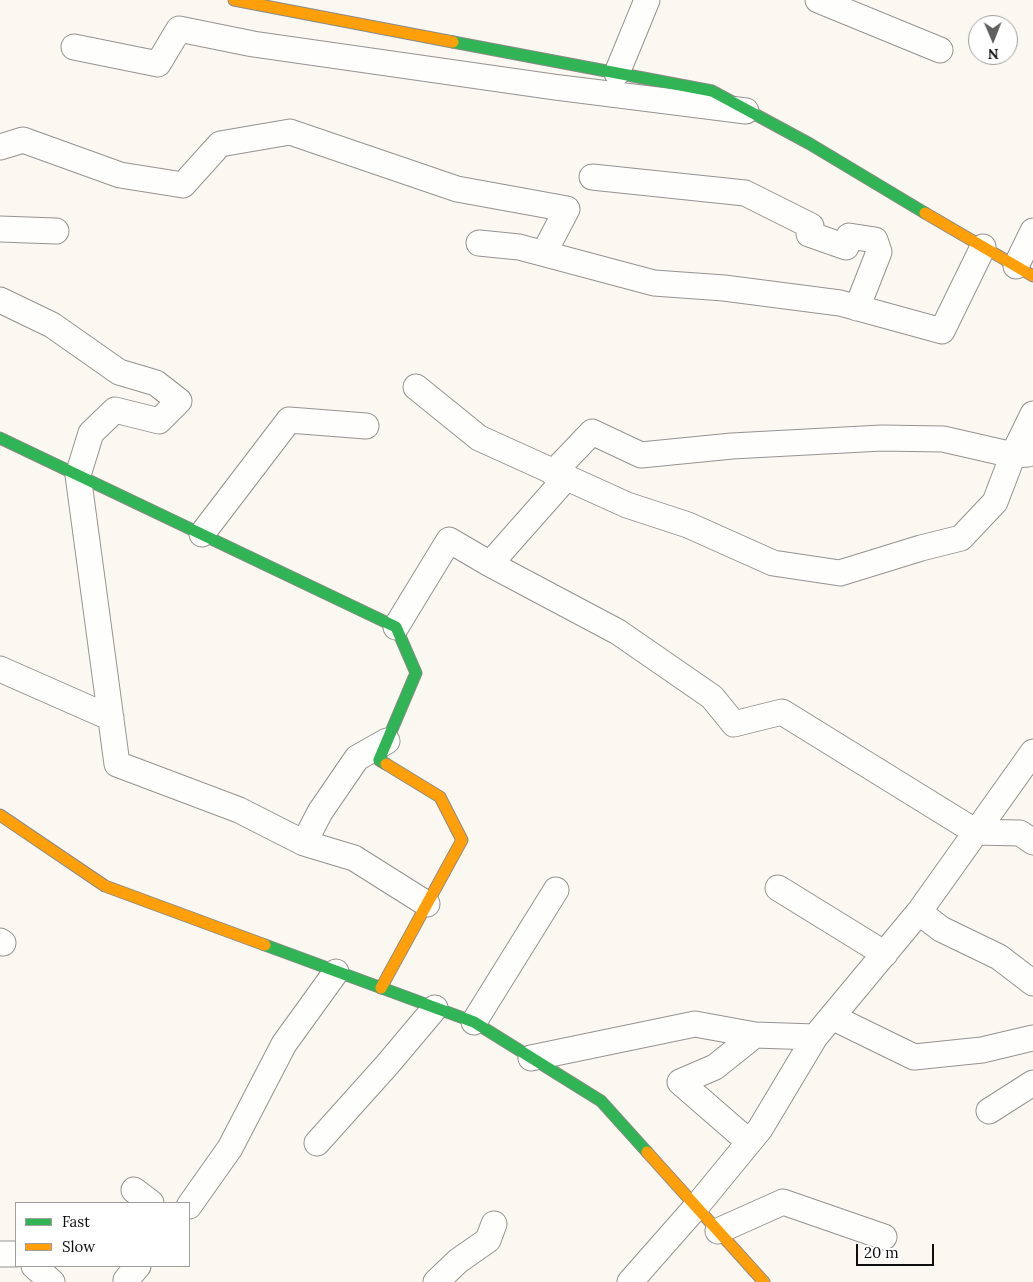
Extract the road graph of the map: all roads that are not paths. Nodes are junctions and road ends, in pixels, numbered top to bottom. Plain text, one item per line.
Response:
1 (234, 0) edge
2 (647, 0) edge
3 (818, 0) edge
4 (74, 47) dead end
5 (940, 50) dead end
6 (617, 73) junction
7 (749, 111) junction
8 (0, 147) edge
9 (592, 177) dead end
10 (0, 229) edge
11 (56, 231) dead end
12 (1033, 231) edge
13 (479, 243) dead end
14 (983, 247) junction
15 (544, 253) junction
16 (1025, 271) edge
17 (0, 300) edge
18 (857, 308) junction
19 (416, 387) dead end
20 (1033, 414) edge
21 (366, 426) dead end
22 (0, 438) edge
23 (1023, 454) edge
24 (78, 475) junction
25 (560, 475) junction
26 (202, 534) junction
27 (490, 564) junction
28 (396, 627) junction
29 (0, 669) edge
30 (111, 718) junction
31 (387, 741) junction
32 (1033, 752) edge
33 (0, 815) edge
34 (976, 832) junction
35 (1033, 842) edge
36 (304, 843) junction
37 (778, 888) dead end
38 (556, 890) dead end
39 (426, 904) junction
40 (919, 912) junction
41 (885, 954) junction
42 (336, 972) junction
43 (1033, 983) edge
44 (381, 988) junction
45 (435, 1008) junction
46 (832, 1017) junction
47 (474, 1022) junction
48 (756, 1035) junction
49 (815, 1037) junction
50 (1033, 1038) edge
51 (531, 1058) junction
52 (1033, 1083) edge
53 (989, 1111) dead end
54 (749, 1142) junction
55 (317, 1143) dead end
56 (190, 1205) edge
57 (696, 1207) junction
58 (494, 1224) dead end
59 (718, 1231) junction
60 (884, 1237) dead end
61 (0, 1254) edge
62 (15, 1254) edge
63 (35, 1267) edge
64 (52, 1282) edge
65 (436, 1282) edge
66 (630, 1282) edge
67 (764, 1282) edge

1 - 6 street
2 - 6 street
3 - 5 street
4 - 7 street
6 - 7 street
7 - 14 street
8 - 15 street
9 - 18 street
10 - 11 street
12 - 16 street
13 - 15 street
14 - 16 street
14 - 18 street
15 - 18 street
17 - 24 street
19 - 25 street
20 - 23 street
21 - 26 street
22 - 24 street
23 - 25 street
23 - 25 street
24 - 26 street
24 - 30 street
25 - 27 street
26 - 28 street
27 - 28 street
27 - 34 street
28 - 31 street
29 - 30 street
30 - 36 street
31 - 36 street
31 - 39 street
32 - 34 street
33 - 42 street
34 - 35 street
34 - 40 street
36 - 39 street
37 - 41 street
38 - 47 street
39 - 44 street
40 - 41 street
40 - 43 street
41 - 46 street
42 - 44 street
42 - 56 street
44 - 45 street
45 - 47 street
45 - 55 street
46 - 49 street
46 - 50 street
47 - 51 street
48 - 49 street
48 - 51 street
48 - 54 street
49 - 54 street
51 - 57 street
52 - 53 street
54 - 57 street
57 - 59 street
57 - 66 street
58 - 65 street
59 - 60 street
59 - 67 street
61 - 62 street
63 - 64 street

